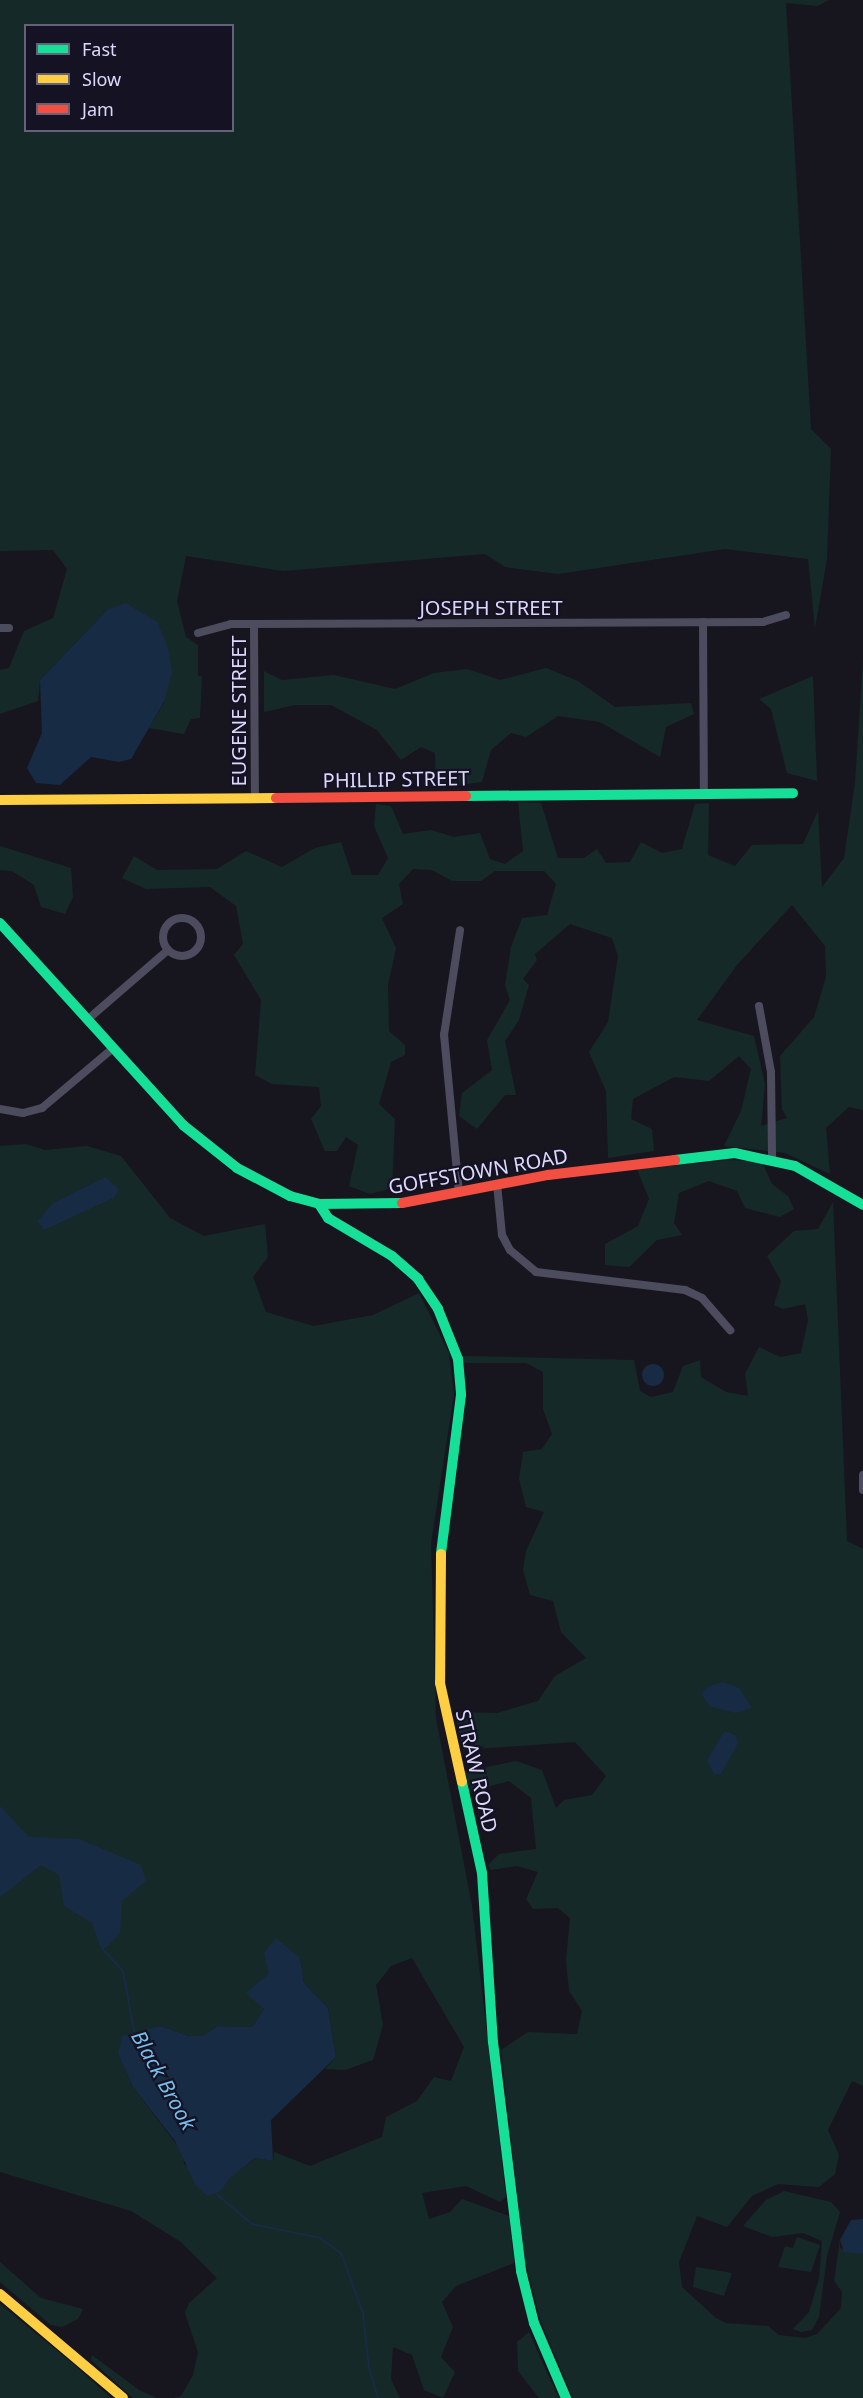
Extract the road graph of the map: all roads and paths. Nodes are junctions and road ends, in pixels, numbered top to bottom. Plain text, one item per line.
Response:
1 (786, 615) dead end
2 (703, 622) junction
3 (254, 624) junction
4 (0, 628) edge
5 (9, 628) dead end
6 (198, 633) dead end
7 (793, 793) dead end
8 (704, 794) junction
9 (255, 798) junction
10 (0, 800) edge
11 (0, 923) edge
12 (460, 930) dead end
13 (168, 950) junction
14 (759, 1006) dead end
15 (87, 1020) junction
16 (112, 1049) junction
17 (0, 1109) edge
18 (772, 1158) junction
19 (497, 1184) junction
20 (459, 1193) junction
21 (319, 1204) junction
22 (863, 1205) edge
23 (730, 1330) dead end
24 (863, 1475) edge
25 (863, 1490) edge
26 (0, 2294) edge
27 (123, 2398) edge
28 (566, 2398) edge

1 - 2 street, JOSEPH STREET
2 - 3 street, JOSEPH STREET
2 - 8 street
3 - 6 street, JOSEPH STREET
3 - 9 street, EUGENE STREET
4 - 5 street
7 - 8 street, PHILLIP STREET
8 - 9 street, PHILLIP STREET
9 - 10 street, PHILLIP STREET
11 - 15 street, GOFFSTOWN ROAD
12 - 20 street
13 - 13 street
13 - 15 street
14 - 18 street
15 - 16 street, GOFFSTOWN ROAD
16 - 17 street
16 - 21 street, GOFFSTOWN ROAD
18 - 19 street, GOFFSTOWN ROAD
18 - 22 street, GOFFSTOWN ROAD
19 - 20 street, GOFFSTOWN ROAD
19 - 23 street
20 - 21 street, GOFFSTOWN ROAD
21 - 28 street, STRAW ROAD
24 - 25 street
26 - 27 street

